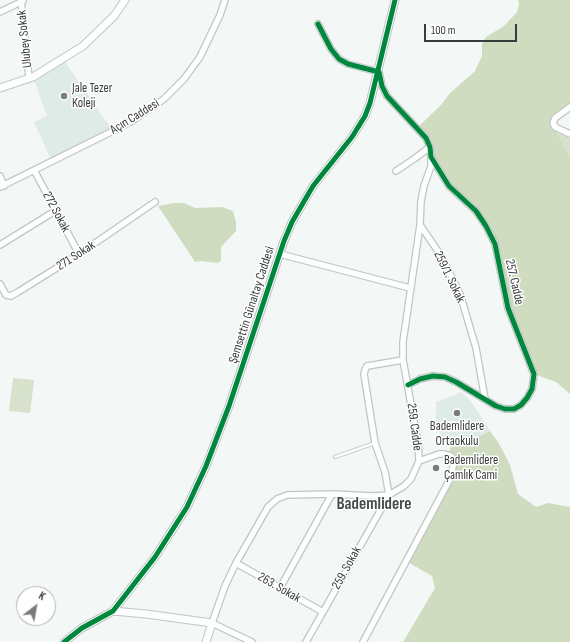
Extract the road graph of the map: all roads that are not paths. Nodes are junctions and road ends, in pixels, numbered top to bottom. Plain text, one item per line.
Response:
1 (125, 0) edge
2 (225, 0) edge
3 (396, 0) edge
4 (22, 1) edge
5 (0, 12) edge
6 (318, 24) dead end
7 (379, 72) junction
8 (29, 78) junction
9 (0, 88) edge
10 (570, 107) edge
11 (570, 134) edge
12 (430, 147) junction
13 (431, 157) junction
14 (34, 170) junction
15 (396, 171) dead end
16 (0, 176) edge
17 (2, 186) edge
18 (155, 202) dead end
19 (55, 211) junction
20 (420, 224) junction
21 (0, 245) edge
22 (79, 254) junction
23 (280, 254) junction
24 (0, 284) edge
25 (410, 288) junction
26 (403, 360) junction
27 (408, 385) junction
28 (485, 399) junction
29 (375, 443) junction
30 (335, 457) dead end
31 (419, 461) junction
32 (332, 494) junction
33 (389, 495) junction
34 (236, 563) junction
35 (280, 588) junction
36 (113, 611) junction
37 (323, 612) junction
38 (212, 623) junction
39 (64, 642) edge
40 (206, 642) edge
41 (252, 642) edge
42 (306, 642) edge
43 (363, 642) edge

1 - 8 street
2 - 14 street, Açın Caddesi
3 - 7 street, Şemsettin Günaltay Caddesi
4 - 5 street
4 - 8 street, Ulubey Sokak
6 - 7 street
7 - 12 street, 257. Cadde
7 - 23 street, Şemsettin Günaltay Caddesi
8 - 9 street
10 - 11 street
12 - 13 street, 257. Cadde
12 - 15 street
13 - 20 street
13 - 28 street, 257. Cadde
14 - 17 street, Açın Caddesi
14 - 19 street, 272 Sokak
16 - 17 street
18 - 22 street, 271 Sokak
19 - 21 street
19 - 22 street, 272 Sokak
20 - 25 street, 259. Cadde
20 - 28 street, 259/1. Sokak
22 - 24 street, 271 Sokak
23 - 25 street
23 - 36 street, Şemsettin Günaltay Caddesi
25 - 26 street, 259. Cadde
26 - 27 street, 259. Cadde
26 - 29 street
27 - 28 street, 257. Cadde
27 - 31 street, 259. Cadde
29 - 30 lane
29 - 33 street
31 - 33 street
31 - 43 street, 259. Cadde
32 - 33 street
32 - 34 street
32 - 35 street
33 - 37 street, 259. Sokak
34 - 35 street, 263. Sokak
34 - 38 street
35 - 37 street, 263. Sokak
36 - 38 street
36 - 39 street
37 - 42 street, 259. Sokak
38 - 40 street
38 - 41 street

